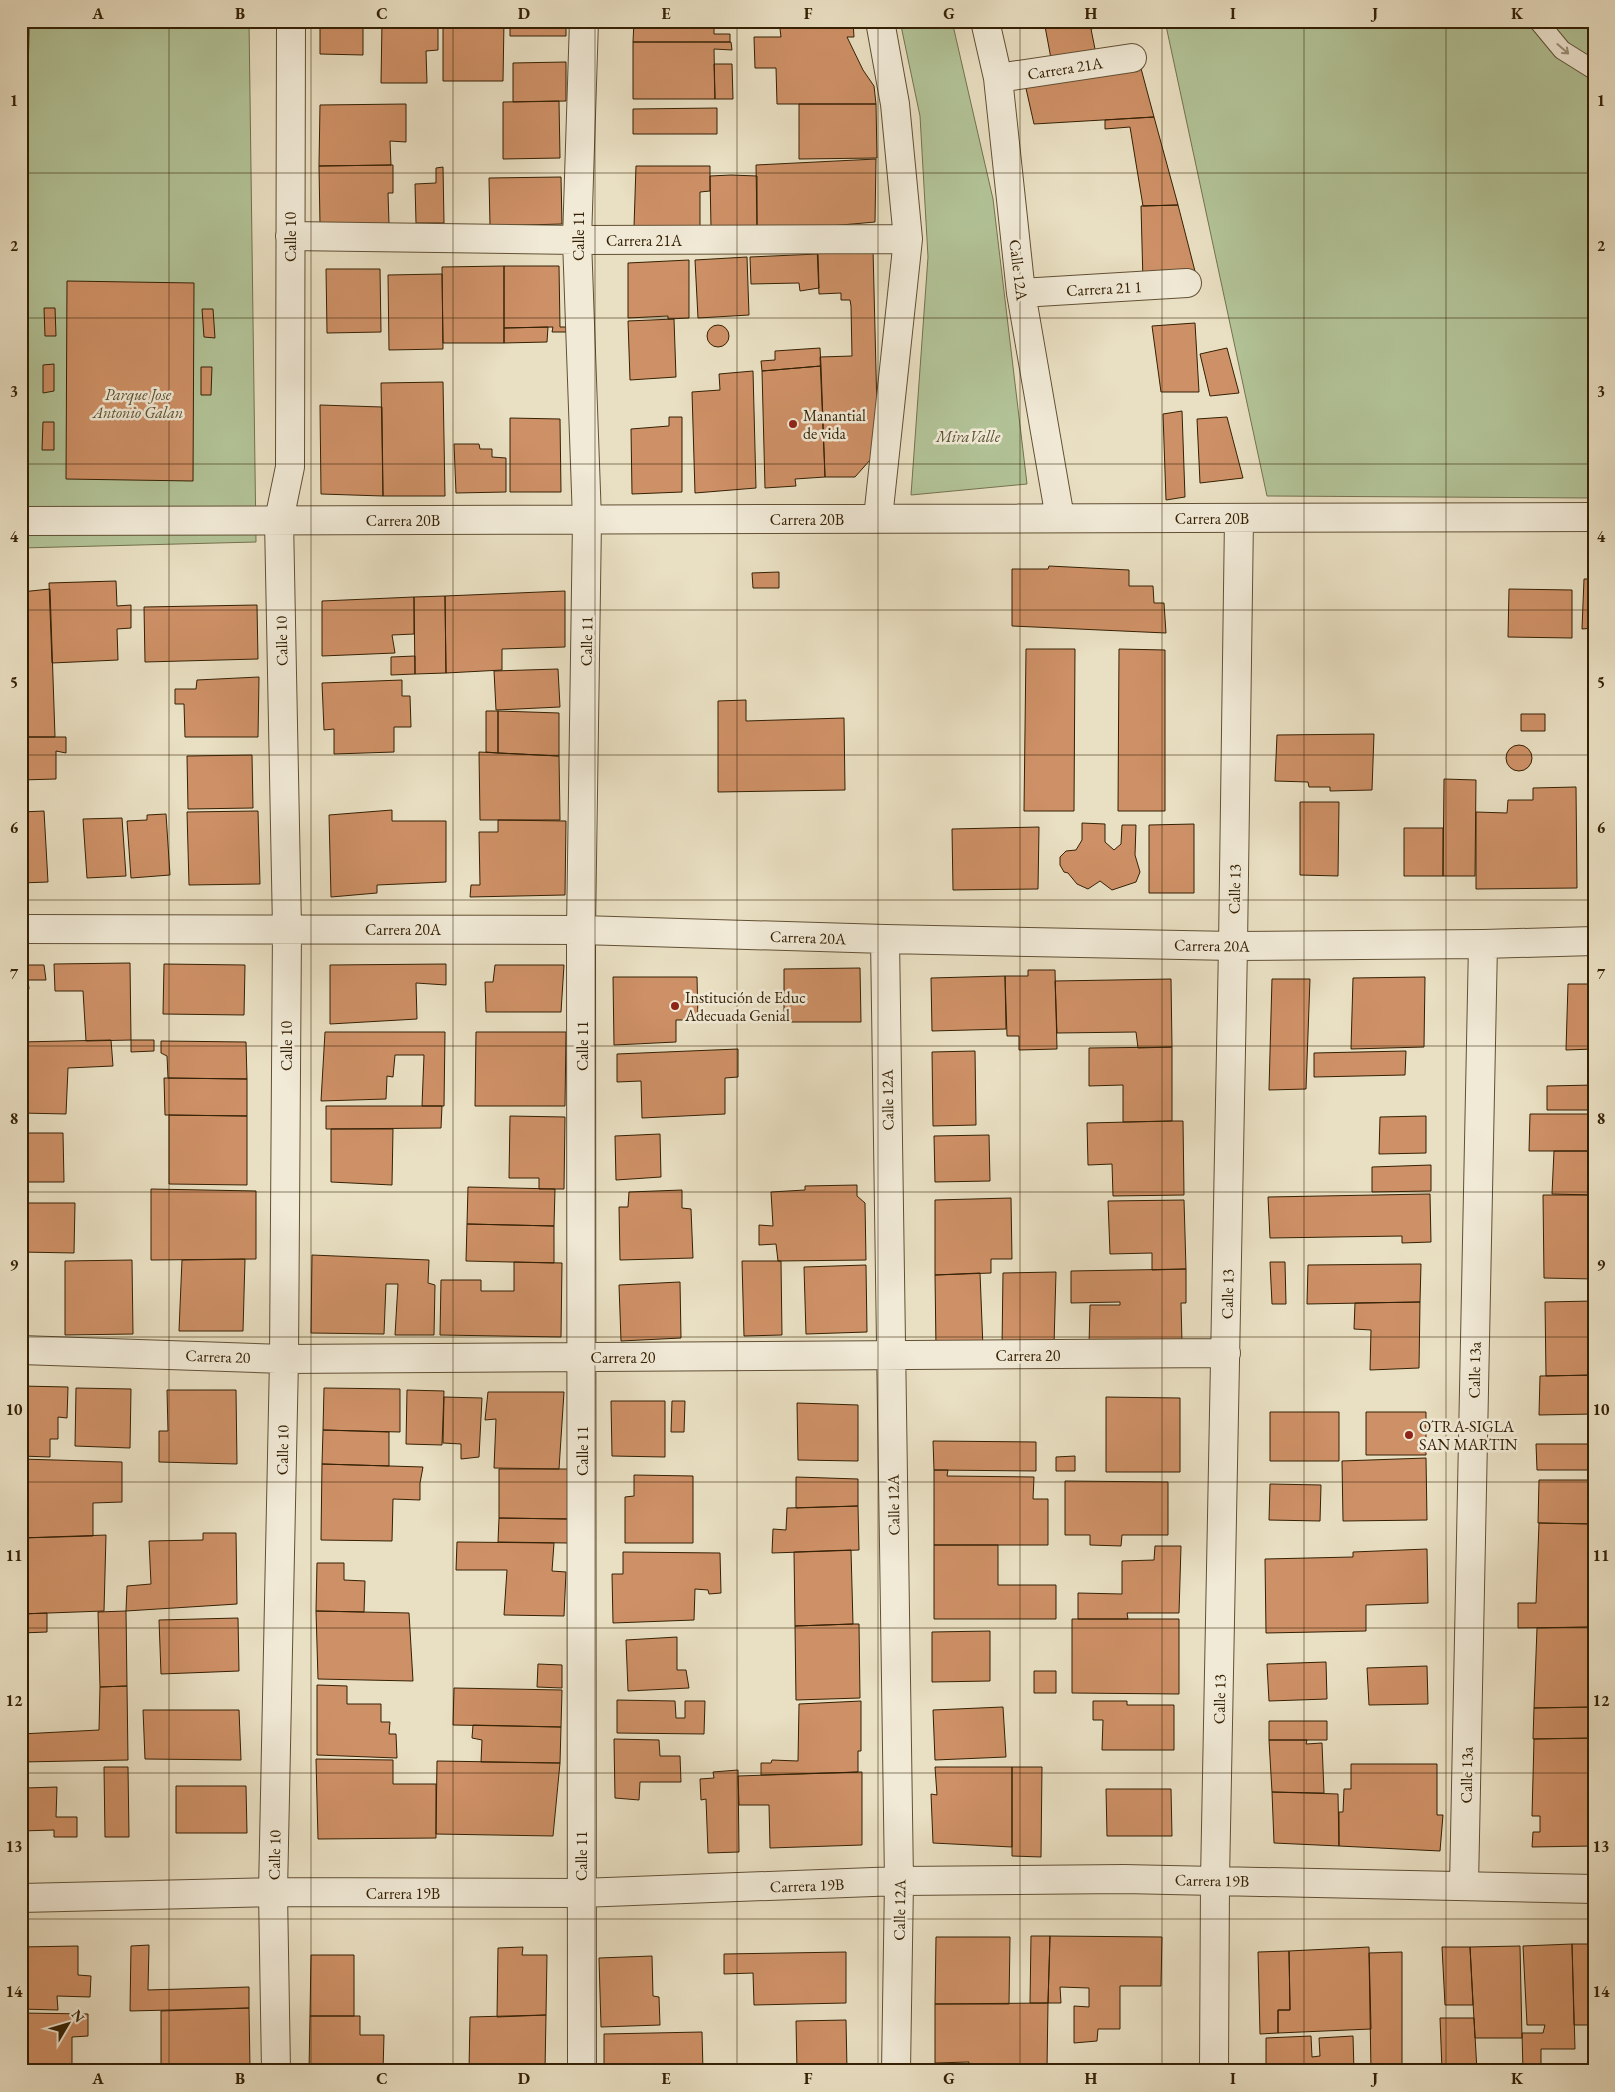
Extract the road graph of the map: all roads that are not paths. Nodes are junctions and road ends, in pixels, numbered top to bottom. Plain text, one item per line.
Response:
1 (291, 21) edge
2 (584, 21) edge
3 (880, 21) edge
4 (985, 21) edge
5 (1538, 21) edge
6 (1132, 58) dead end
7 (1594, 70) edge
8 (998, 78) junction
9 (290, 236) junction
10 (908, 239) junction
11 (577, 240) junction
12 (1187, 283) dead end
13 (1022, 293) junction
14 (1594, 517) edge
15 (878, 518) junction
16 (1060, 518) junction
17 (1239, 518) junction
18 (279, 520) junction
19 (587, 520) junction
20 (21, 521) edge
21 (286, 928) junction
22 (21, 929) edge
23 (582, 930) junction
24 (885, 939) junction
25 (1594, 941) edge
26 (1483, 944) junction
27 (1233, 946) junction
28 (21, 1350) edge
29 (1226, 1353) junction
30 (890, 1355) junction
31 (582, 1357) junction
32 (284, 1358) junction
33 (1215, 1880) junction
34 (899, 1881) junction
35 (1464, 1886) junction
36 (1594, 1889) edge
37 (274, 1892) junction
38 (581, 1893) junction
39 (21, 1898) edge
40 (276, 2071) edge
41 (582, 2071) edge
42 (896, 2071) edge
43 (1214, 2071) edge

1 - 9 street, Calle 10
2 - 11 street, Calle 11
3 - 10 street
4 - 8 street, Calle 12A
5 -> 7 lane
6 - 8 street, Carrera 21A
8 - 13 street, Calle 12A
9 - 11 street, Carrera 21A
9 - 18 street, Calle 10
10 - 11 street, Carrera 21A
10 - 15 street
11 - 19 street, Calle 11
12 - 13 street, Carrera 21 1
13 - 16 street, Calle 12A
14 - 17 street, Carrera 20B
15 - 16 street, Carrera 20B
15 - 19 street, Carrera 20B
16 - 17 street, Carrera 20B
17 - 27 street, Calle 13
18 - 19 street, Carrera 20B
18 - 20 street, Carrera 20B
18 - 21 street, Calle 10
19 - 23 street, Calle 11
21 - 22 street, Carrera 20A
21 - 23 street, Carrera 20A
21 - 32 street, Calle 10
23 - 24 street, Carrera 20A
23 - 31 street, Calle 11
24 - 27 street, Carrera 20A
24 - 30 street, Calle 12A
25 - 26 street, Carrera 20A
26 - 27 street, Carrera 20A
26 - 35 street, Calle 13a
27 - 29 street, Calle 13
28 - 32 street, Carrera 20
29 - 30 street, Carrera 20
29 - 33 street, Calle 13
30 - 31 street, Carrera 20
30 - 34 street, Calle 12A
31 - 32 street, Carrera 20
31 - 38 street, Calle 11
32 - 37 street, Calle 10
33 - 34 street, Carrera 19B
33 - 35 street, Carrera 19B
33 - 43 street, Calle 13
34 - 38 street, Carrera 19B
34 - 42 street, Calle 12A
35 - 36 street, Carrera 19B
37 - 38 street, Carrera 19B
37 - 39 street, Carrera 19B
37 - 40 street, Calle 10
38 - 41 street, Calle 11

